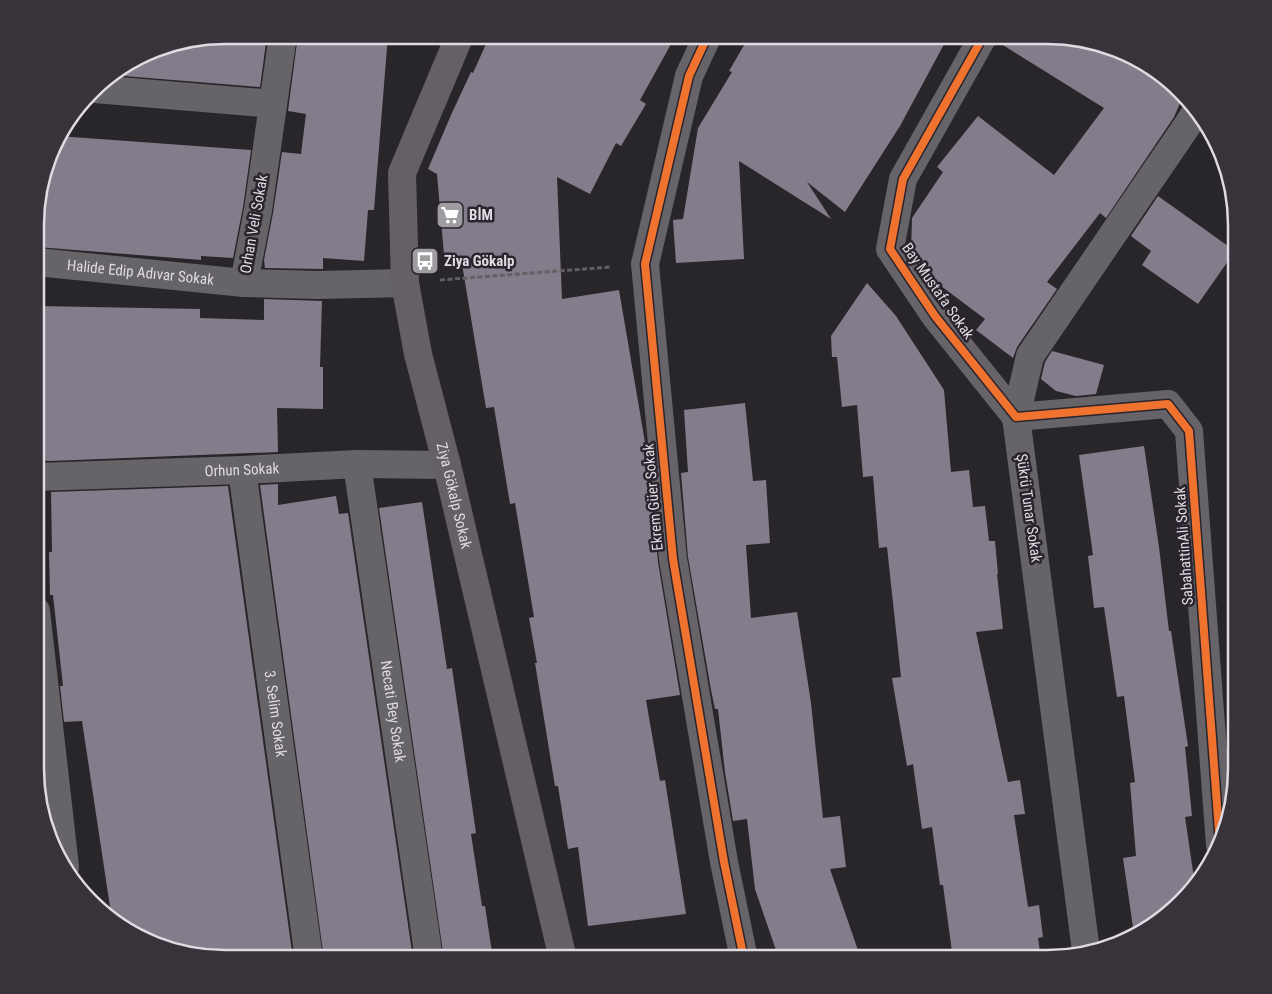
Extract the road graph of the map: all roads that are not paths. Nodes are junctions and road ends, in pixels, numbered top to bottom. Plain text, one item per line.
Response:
1 (282, 44) edge
2 (456, 44) edge
3 (704, 44) edge
4 (979, 44) edge
5 (106, 89) edge
6 (272, 104) junction
7 (1193, 118) edge
8 (44, 263) edge
9 (244, 283) junction
10 (405, 283) junction
11 (1016, 417) junction
12 (357, 464) junction
13 (447, 465) junction
14 (242, 470) junction
15 (44, 477) edge
16 (44, 682) edge
17 (1219, 828) edge
18 (63, 851) edge
19 (1085, 946) edge
20 (308, 950) edge
21 (429, 950) edge
22 (561, 950) edge
23 (742, 950) edge

1 - 6 street, Orhan Veli Sokak
2 - 10 main road, Ziya Gökalp Sokak
3 - 23 street, Ekrem Güer Sokak
4 - 11 street, Bay Mustafa Sokak
5 - 6 street
6 - 9 street, Orhan Veli Sokak
7 - 11 street, Şükrü Tunar Sokak
8 - 9 street, Halide Edip Adıvar Sokak
9 - 10 street, Orhan Veli Sokak
10 - 13 main road, Ziya Gökalp Sokak
11 - 17 street, SabahattinAli Sokak
11 - 19 street, Şükrü Tunar Sokak
12 - 13 street, Orhun Sokak
12 - 14 street, Orhun Sokak
12 - 21 street, Necati Bey Sokak
13 - 22 main road, Ziya Gökalp Sokak
14 - 15 street, Orhun Sokak
14 - 20 street, 3. Selim Sokak
16 - 18 street

